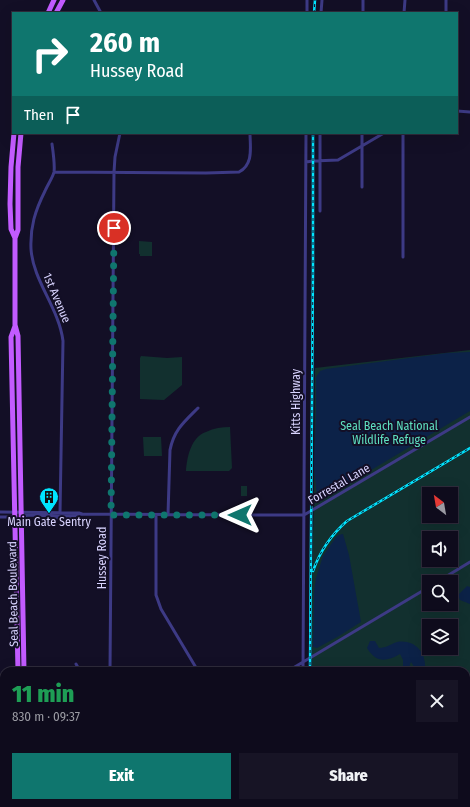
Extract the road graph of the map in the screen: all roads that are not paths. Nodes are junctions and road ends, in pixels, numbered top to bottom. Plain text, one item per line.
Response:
1 (54, 0) edge
2 (63, 0) edge
3 (94, 0) edge
4 (307, 0) edge
5 (322, 0) edge
6 (363, 0) edge
7 (404, 0) edge
8 (446, 0) edge
9 (48, 12) edge
10 (57, 12) edge
11 (100, 12) edge
12 (307, 12) edge
13 (321, 12) edge
14 (363, 12) edge
15 (404, 12) edge
16 (446, 12) edge
17 (458, 111) edge
18 (470, 112) edge
19 (14, 134) edge
20 (21, 134) edge
21 (120, 134) edge
22 (250, 134) edge
23 (306, 134) edge
24 (320, 134) edge
25 (362, 134) edge
26 (382, 134) edge
27 (404, 134) edge
28 (52, 144) dead end
29 (362, 146) junction
30 (320, 161) junction
31 (306, 162) junction
32 (54, 172) junction
33 (114, 172) junction
34 (362, 187) dead end
35 (320, 211) dead end
36 (15, 238) junction
37 (403, 257) dead end
38 (15, 325) junction
39 (198, 408) dead end
40 (470, 417) edge
41 (0, 512) edge
42 (60, 512) junction
43 (15, 514) junction
44 (22, 514) junction
45 (80, 515) junction
46 (111, 515) junction
47 (156, 515) junction
48 (168, 515) junction
49 (304, 515) junction
50 (0, 517) edge
51 (470, 562) edge
52 (449, 575) edge
53 (422, 591) edge
54 (303, 662) junction
55 (76, 664) dead end
56 (18, 667) edge
57 (24, 667) edge
58 (78, 667) edge
59 (110, 667) edge
60 (196, 667) edge
61 (295, 667) edge
62 (303, 667) edge

1 - 9 main road
2 - 10 main road
3 - 11 street
4 - 12 street
5 - 13 street
6 - 14 street
7 - 15 street
8 - 16 street
17 - 18 street
19 - 36 main road, Seal Beach Boulevard
20 - 36 main road, Seal Beach Boulevard
21 - 33 street, Hussey Road
22 - 33 street
23 - 31 street, Kitts Highway
24 - 30 street
25 - 29 street
26 - 29 street
27 - 37 street
28 - 32 street
29 - 30 street
29 - 34 street
30 - 31 street
30 - 35 street
31 - 49 street, Kitts Highway
32 - 33 street
32 - 42 street, 1st Avenue
33 - 46 street, Hussey Road
36 - 38 main road, Seal Beach Boulevard
38 - 43 main road, Seal Beach Boulevard
38 - 44 main road, Seal Beach Boulevard
39 - 48 street
40 - 49 street, Forrestal Lane
41 - 43 street
42 - 44 street, Forrestal Lane
42 - 45 street, Forrestal Lane
43 - 44 street
43 - 50 street
43 - 56 main road, Seal Beach Boulevard
44 - 45 street, Forrestal Lane
44 - 57 main road, Seal Beach Boulevard
45 - 46 street, Forrestal Lane
46 - 47 street, Forrestal Lane
46 - 59 street, Hussey Road
47 - 48 street, Forrestal Lane
47 - 60 street
48 - 49 street, Forrestal Lane
49 - 54 street, Kitts Highway
51 - 52 street
53 - 54 street
54 - 61 street
54 - 62 street, Kitts Highway
55 - 58 street

